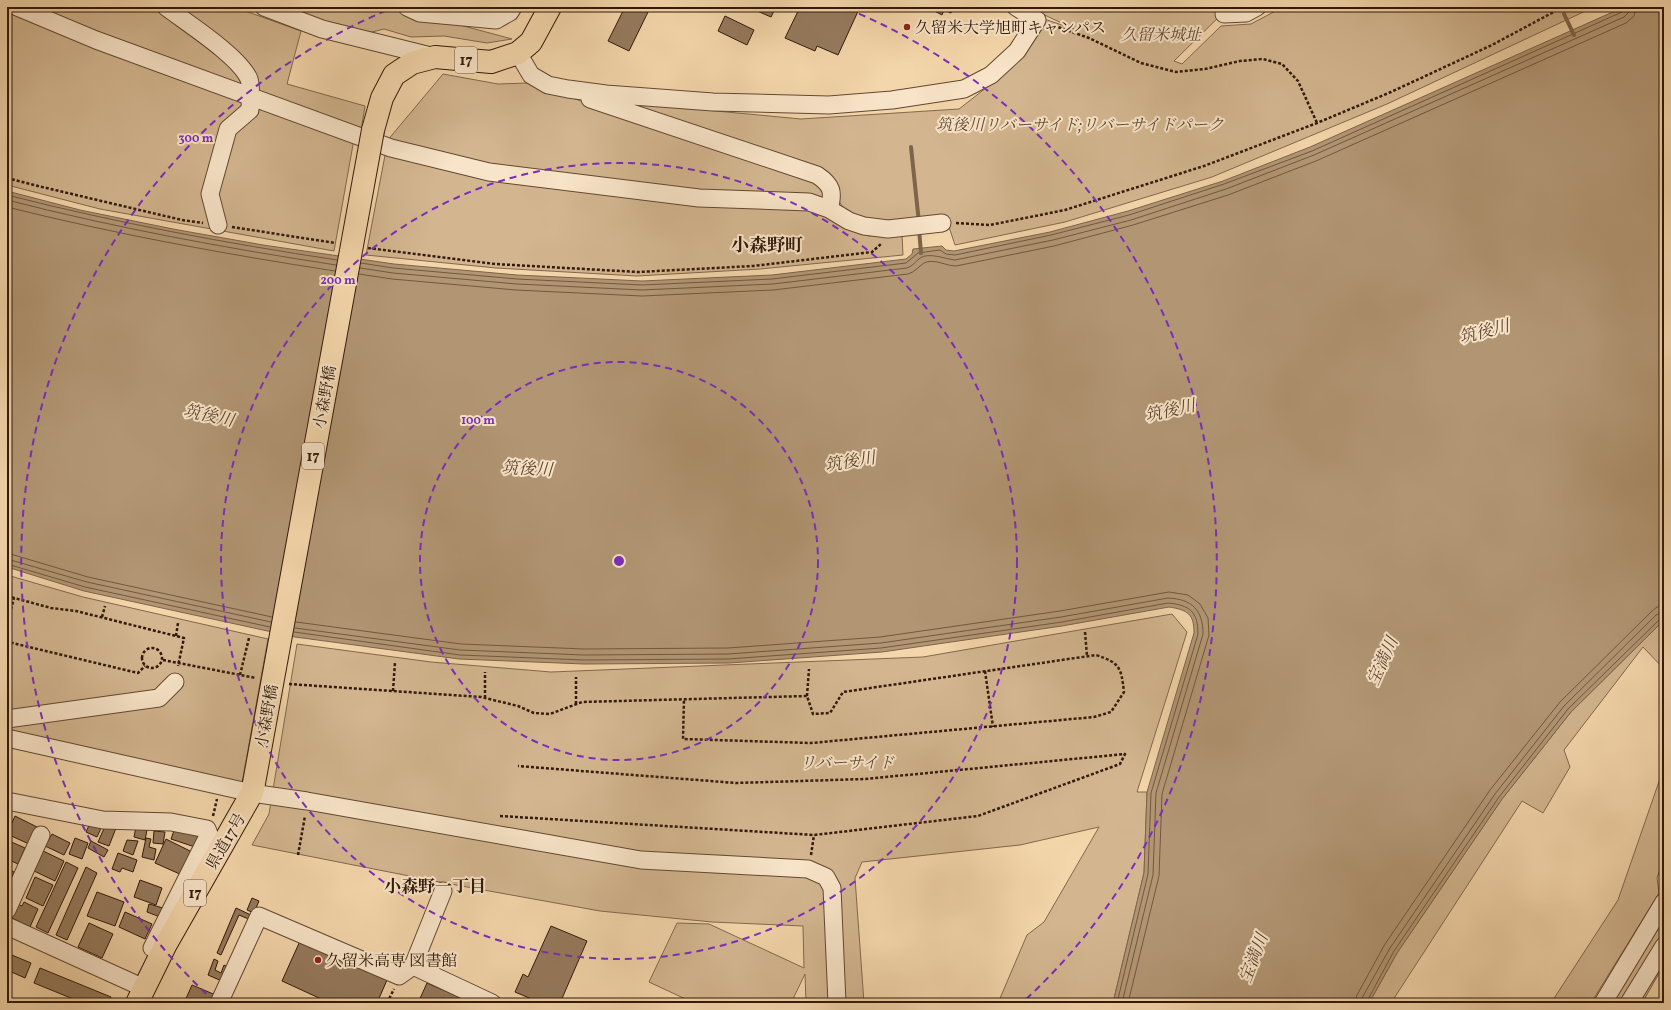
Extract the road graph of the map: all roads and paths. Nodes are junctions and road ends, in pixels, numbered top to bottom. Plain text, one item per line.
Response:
1 (17, 7) edge
2 (166, 7) edge
3 (264, 7) edge
4 (407, 7) edge
5 (513, 7) edge
6 (550, 7) edge
7 (1016, 7) edge
8 (1152, 7) edge
9 (1168, 7) edge
10 (1257, 7) edge
11 (1563, 7) edge
12 (1224, 14) dead end
13 (1038, 20) junction
14 (518, 53) junction
15 (435, 57) junction
16 (568, 89) junction
17 (250, 95) junction
18 (1317, 124) junction
19 (7, 178) edge
20 (829, 209) junction
21 (942, 223) joint
22 (218, 225) junction
23 (888, 229) junction
24 (341, 244) dead end
25 (364, 248) dead end
26 (7, 596) edge
27 (14, 598) junction
28 (105, 606) dead end
29 (102, 618) junction
30 (178, 623) dead end
31 (7, 624) edge
32 (1084, 632) dead end
33 (176, 636) junction
34 (248, 638) dead end
35 (7, 640) edge
36 (1087, 656) junction
37 (163, 660) junction
38 (395, 662) dead end
39 (178, 664) junction
40 (145, 666) junction
41 (809, 668) dead end
42 (985, 671) junction
43 (485, 672) dead end
44 (240, 675) junction
45 (576, 677) dead end
46 (264, 679) dead end
47 (175, 682) joint
48 (287, 683) dead end
49 (393, 691) junction
50 (807, 696) junction
51 (485, 698) junction
52 (684, 699) junction
53 (576, 704) junction
54 (7, 719) edge
55 (993, 726) junction
56 (7, 738) edge
57 (518, 766) dead end
58 (253, 788) junction
59 (7, 801) edge
60 (307, 801) junction
61 (500, 816) dead end
62 (814, 834) junction
63 (41, 835) dead end
64 (298, 855) dead end
65 (808, 869) junction
66 (443, 891) dead end
67 (1664, 902) edge
68 (7, 910) edge
69 (7, 926) edge
70 (1664, 946) edge
71 (412, 966) junction
72 (1647, 974) junction
73 (136, 994) edge
74 (127, 1003) edge
75 (219, 1003) edge
76 (492, 1003) edge
77 (837, 1003) edge
78 (1603, 1003) edge
79 (1629, 1003) edge
80 (1641, 1003) edge

1 - 17 street
2 - 17 street
3 - 15 street
4 - 5 street
6 - 14 main road, 17
7 - 13 street
8 - 9 path
10 - 12 street
11 - 18 path
13 - 16 street
13 - 18 path
14 - 15 main road, 17
14 - 16 street
15 - 58 main road, 小森野橋 / 17, bridge
16 - 20 street
17 - 20 street
17 - 22 street
18 - 21 path
19 - 22 path
20 - 23 street
21 - 23 street
22 - 24 path
23 - 25 path
26 - 27 path
27 - 29 path
27 - 31 path
28 - 29 path
29 - 33 path
30 - 33 path
32 - 36 path
33 - 39 path
34 - 44 path
35 - 40 path
36 - 42 path
36 - 55 path
37 - 39 path
37 - 40 path
37 - 40 path
38 - 49 path
39 - 44 path
39 - 47 path
41 - 50 path
42 - 50 path
42 - 55 path
43 - 51 path
44 - 46 path
45 - 53 path
47 - 54 street
48 - 49 path
49 - 51 path
50 - 52 path
51 - 53 path
52 - 53 path
52 - 55 path
56 - 58 street
57 - 62 path
58 - 60 street
58 - 73 main road, 県道17号 / 17
59 - 73 street
60 - 64 path
60 - 65 street
61 - 62 path
62 - 65 path
63 - 68 street
65 - 77 street
66 - 71 street
67 - 78 street
69 - 73 street
70 - 72 street
71 - 75 street
71 - 76 street
72 - 79 street
72 - 80 street
73 - 74 street

